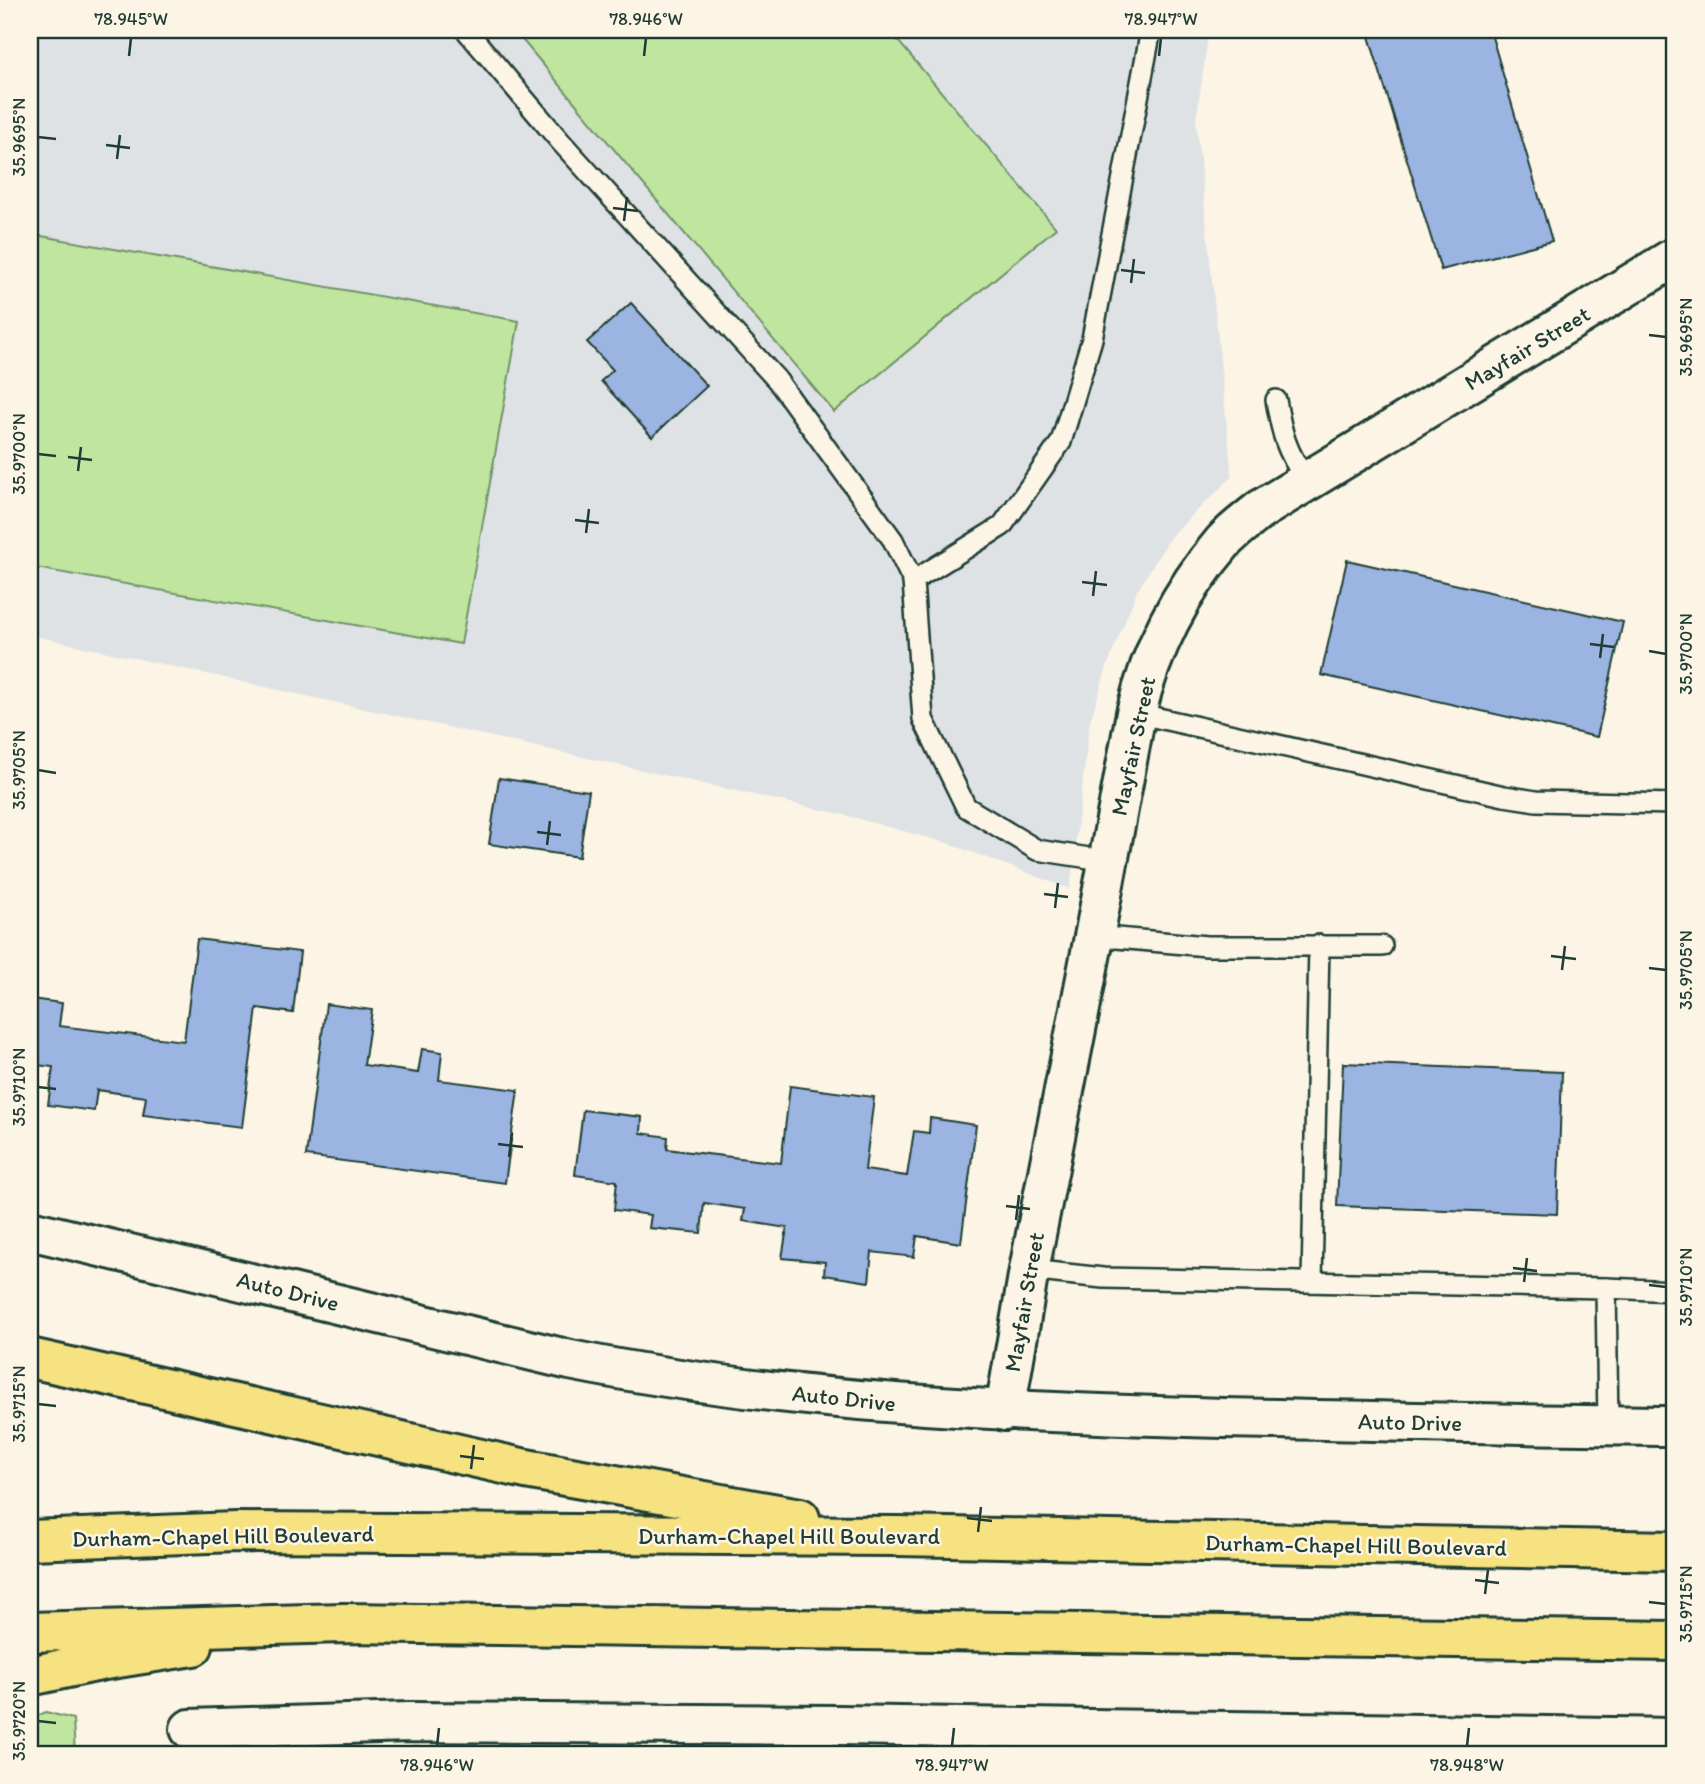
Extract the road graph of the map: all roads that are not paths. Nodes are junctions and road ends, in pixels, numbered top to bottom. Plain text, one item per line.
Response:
1 (466, 30) edge
2 (1151, 30) edge
3 (1675, 257) edge
4 (1276, 400) dead end
5 (1306, 480) junction
6 (913, 581) junction
7 (1136, 713) junction
8 (1675, 804) edge
9 (1109, 861) junction
10 (1094, 936) junction
11 (1319, 945) junction
12 (1382, 946) dead end
13 (30, 1230) edge
14 (1029, 1270) junction
15 (1312, 1282) junction
16 (1606, 1288) junction
17 (1675, 1291) edge
18 (30, 1358) edge
19 (1005, 1411) junction
20 (1608, 1426) junction
21 (1675, 1426) edge
22 (898, 1536) junction
23 (30, 1541) edge
24 (1675, 1551) edge
25 (343, 1623) junction
26 (30, 1632) edge
27 (1675, 1640) edge
28 (30, 1676) edge
29 (190, 1729) dead end
30 (1166, 1742) edge
31 (1654, 1743) edge

1 - 6 lane
2 - 6 lane
3 - 5 street, Mayfair Street
4 - 5 lane
5 - 7 street, Mayfair Street
6 - 9 lane
7 - 8 lane
7 - 9 street, Mayfair Street
9 - 10 street, Mayfair Street
10 - 11 lane
10 - 14 street, Mayfair Street
11 - 12 lane
11 - 15 lane
13 - 19 street, Auto Drive
14 - 15 lane
14 - 19 street, Mayfair Street
15 - 16 lane
16 - 17 lane
16 - 20 lane
18 - 22 main road
19 - 20 street, Auto Drive
20 - 21 street, Auto Drive
22 - 23 main road, Durham-Chapel Hill Boulevard
22 - 24 main road, Durham-Chapel Hill Boulevard
25 - 26 main road
25 - 27 main road
25 - 28 main road
29 - 30 street
30 - 31 street

